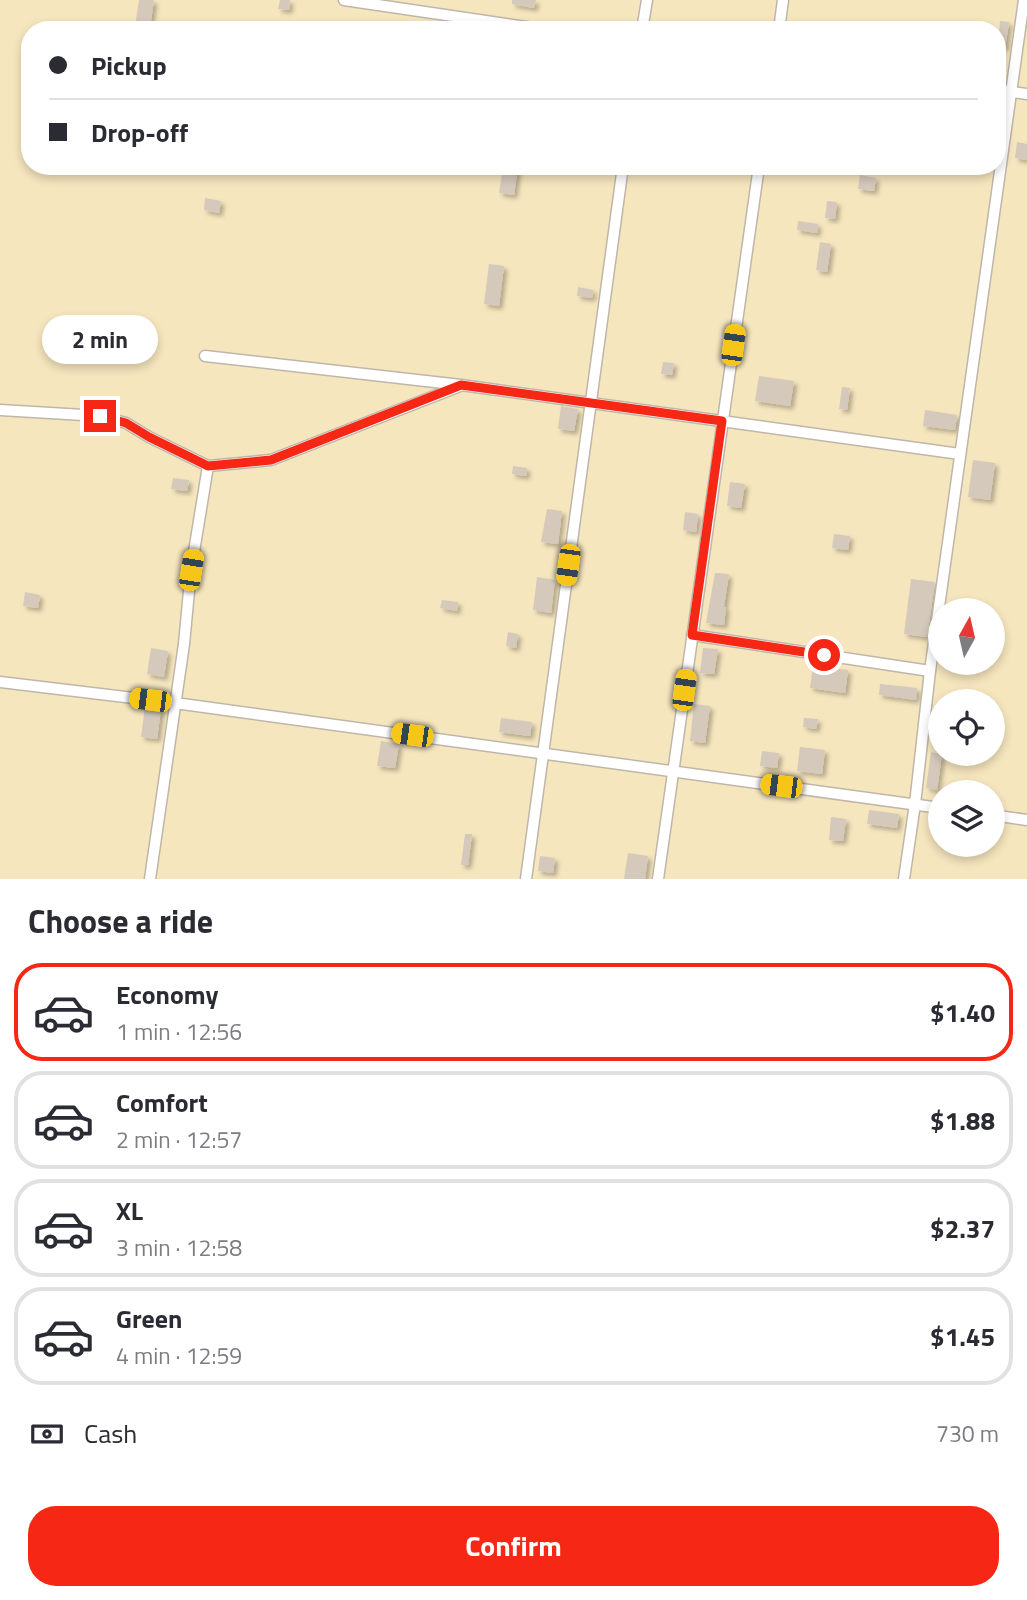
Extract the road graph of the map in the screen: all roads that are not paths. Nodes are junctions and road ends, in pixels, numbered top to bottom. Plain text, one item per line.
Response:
1 (344, 0) edge
2 (647, 0) edge
3 (783, 0) edge
4 (1024, 0) edge
5 (486, 21) edge
6 (644, 21) edge
7 (780, 21) edge
8 (1006, 91) edge
9 (1011, 92) junction
10 (1027, 94) edge
11 (1006, 127) edge
12 (622, 175) edge
13 (758, 175) edge
14 (999, 175) edge
15 (205, 356) dead end
16 (461, 385) junction
17 (590, 403) junction
18 (0, 410) edge
19 (722, 421) junction
20 (960, 454) junction
21 (208, 466) junction
22 (940, 598) edge
23 (692, 635) junction
24 (928, 671) edge
25 (929, 676) edge
26 (0, 682) edge
27 (175, 703) junction
28 (543, 753) junction
29 (673, 771) junction
30 (915, 804) junction
31 (928, 806) edge
32 (1005, 817) edge
33 (1027, 820) edge
34 (150, 879) edge
35 (526, 879) edge
36 (658, 879) edge
37 (904, 879) edge

1 - 5 street
2 - 6 street
3 - 7 street
4 - 9 street
8 - 9 street
9 - 10 street
9 - 11 street
12 - 17 street
13 - 19 street
14 - 20 street
15 - 16 street
16 - 17 street
16 - 21 street
17 - 19 street
17 - 28 street
18 - 21 street
19 - 20 street
19 - 23 street
20 - 22 street
21 - 27 street
23 - 24 street
23 - 29 street
25 - 30 street
26 - 27 street
27 - 28 street
27 - 34 street
28 - 29 street
28 - 35 street
29 - 30 street
29 - 36 street
30 - 31 street
30 - 37 street
32 - 33 street

